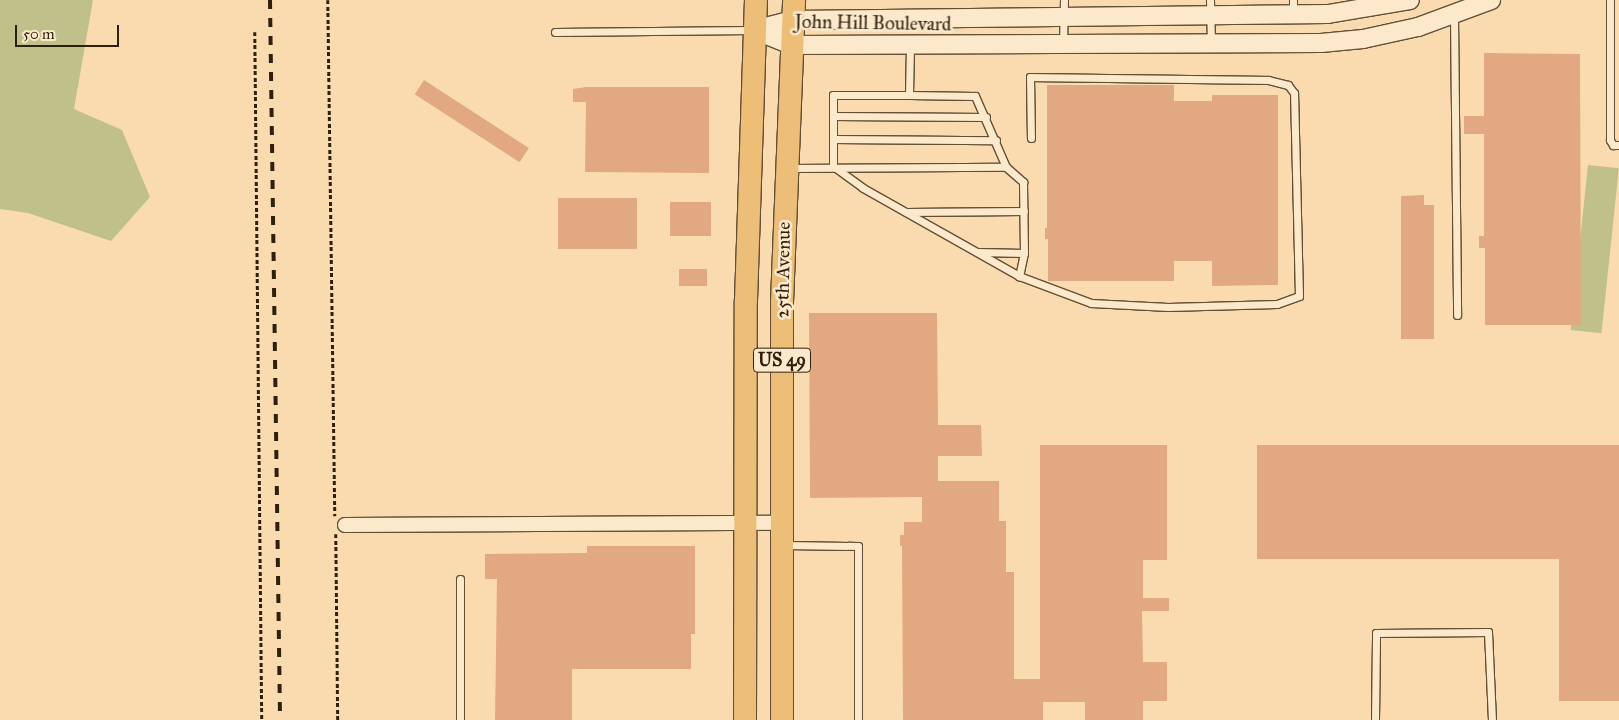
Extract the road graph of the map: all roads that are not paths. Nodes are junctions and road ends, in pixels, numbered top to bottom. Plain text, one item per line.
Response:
1 (756, 0) edge
2 (1410, 0) edge
3 (1492, 0) edge
4 (1610, 0) edge
5 (1361, 5) edge
6 (1293, 7) edge
7 (1064, 8) edge
8 (1210, 8) edge
9 (793, 10) edge
10 (1454, 16) junction
11 (754, 30) junction
12 (555, 32) dead end
13 (1063, 44) junction
14 (1211, 44) junction
15 (791, 46) junction
16 (910, 47) junction
17 (909, 95) junction
18 (833, 116) junction
19 (986, 117) junction
20 (1031, 138) dead end
21 (833, 139) junction
22 (996, 140) junction
23 (1619, 145) edge
24 (833, 166) junction
25 (1006, 167) junction
26 (785, 168) junction
27 (1024, 211) junction
28 (906, 212) junction
29 (977, 252) junction
30 (1024, 253) junction
31 (1019, 276) junction
32 (746, 301) junction
33 (782, 302) junction
34 (1457, 315) dead end
35 (745, 524) junction
36 (339, 527) road end
37 (782, 534) junction
38 (460, 579) dead end
39 (460, 720) edge
40 (745, 720) edge
41 (782, 720) edge
42 (858, 720) edge
43 (1375, 720) edge
44 (1492, 720) edge

1 - 11 main road, 25th Avenue / US 49
2 - 5 street, John Hill Boulevard
3 - 10 street, John Hill Boulevard
4 - 23 lane
5 - 6 street, John Hill Boulevard
6 - 8 street, John Hill Boulevard
7 - 8 street, John Hill Boulevard
7 - 9 street, John Hill Boulevard
7 - 13 lane
8 - 14 lane
9 - 11 street, John Hill Boulevard
9 - 15 main road, 25th Avenue / US 49
10 - 14 street, John Hill Boulevard
10 - 34 lane
11 - 12 lane
11 - 15 street, John Hill Boulevard
11 - 32 main road, 25th Avenue / US 49
13 - 14 street, John Hill Boulevard
13 - 16 street, John Hill Boulevard
15 - 16 street, John Hill Boulevard
15 - 26 main road, 25th Avenue / US 49
16 - 17 lane
17 - 18 lane
17 - 19 lane
18 - 19 lane
18 - 21 lane
19 - 22 lane
20 - 31 lane
21 - 22 lane
21 - 24 lane
22 - 25 lane
24 - 25 lane
24 - 26 lane
24 - 28 lane
25 - 27 lane
26 - 33 main road, 25th Avenue / US 49
27 - 28 lane
27 - 30 lane
28 - 29 lane
29 - 30 lane
29 - 31 lane
30 - 31 lane
32 - 33 main road
32 - 35 main road, 25th Avenue / US 49
33 - 37 main road, 25th Avenue / US 49
35 - 36 street
35 - 37 street
35 - 40 main road, 25th Avenue / US 49
37 - 41 main road, 25th Avenue / US 49
37 - 42 lane
38 - 39 lane
43 - 44 lane

